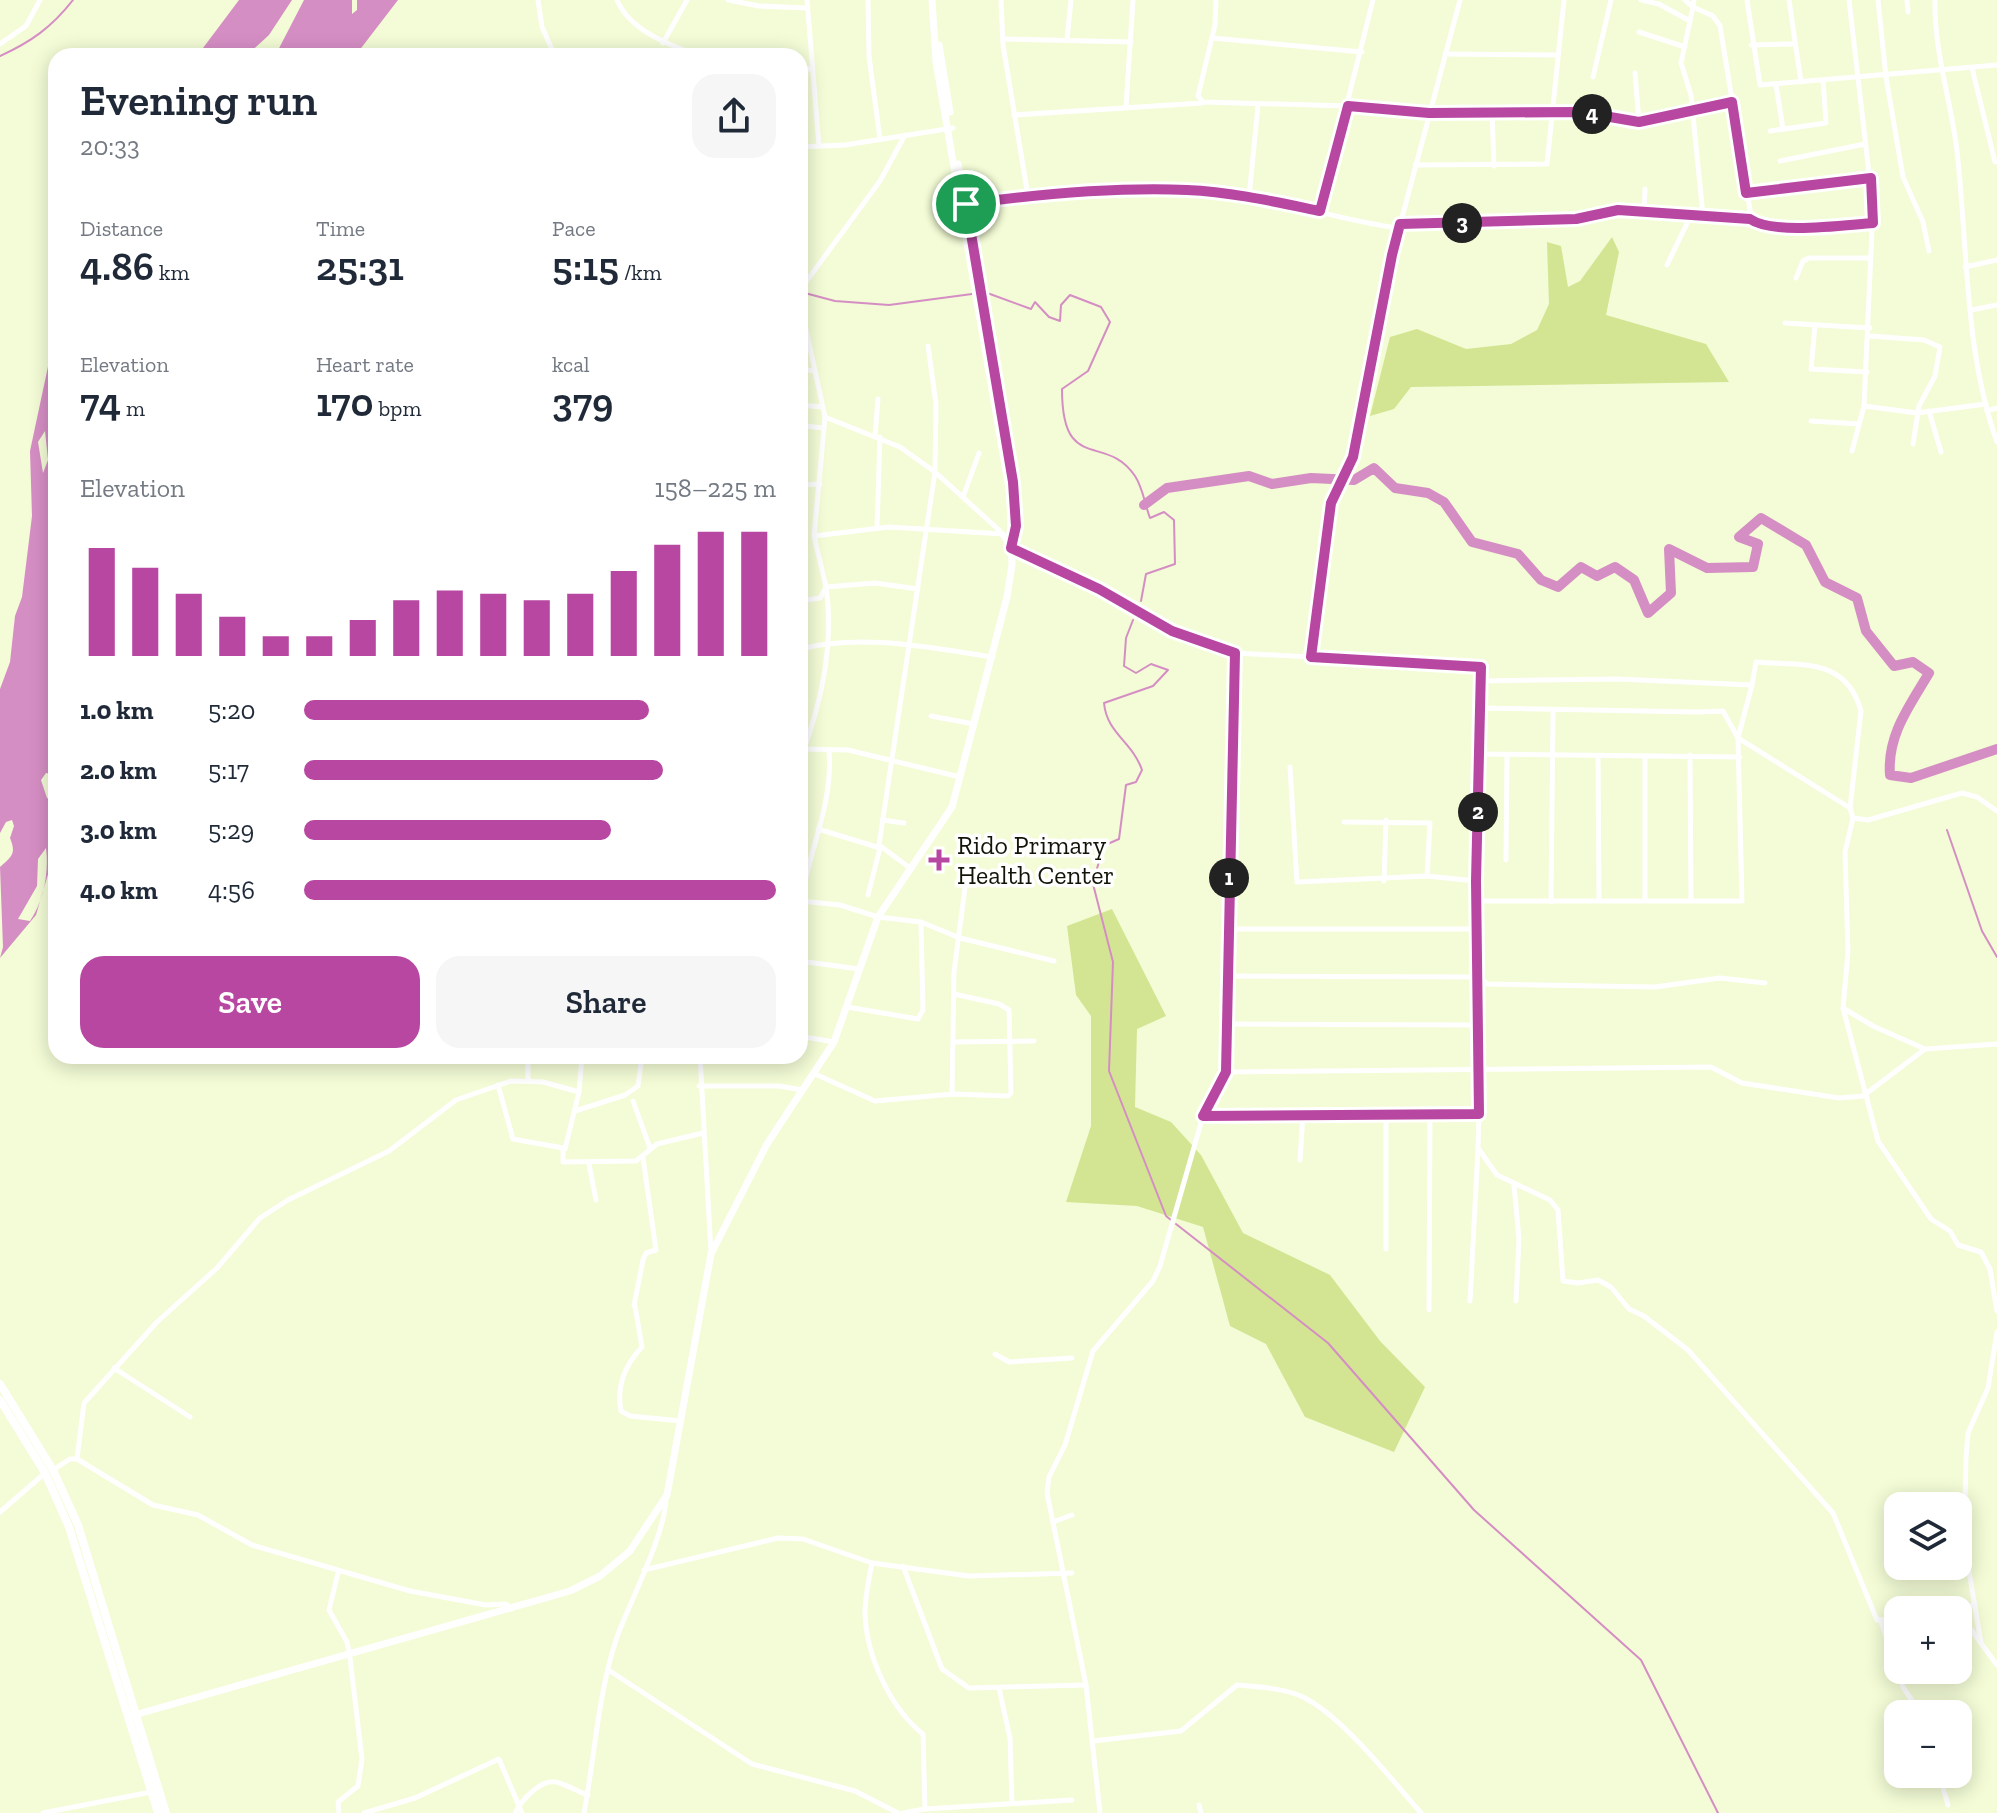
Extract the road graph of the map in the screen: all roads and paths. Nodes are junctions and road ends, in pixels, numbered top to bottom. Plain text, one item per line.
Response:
1 (40, 0) edge
2 (538, 0) edge
3 (617, 0) edge
4 (687, 0) edge
5 (728, 0) edge
6 (807, 0) edge
7 (868, 0) edge
8 (935, 0) edge
9 (1001, 0) edge
10 (1071, 0) edge
11 (1133, 0) edge
12 (1216, 0) edge
13 (1373, 0) edge
14 (1460, 0) edge
15 (1564, 0) edge
16 (1611, 0) edge
17 (1641, 0) edge
18 (1685, 0) edge
19 (1747, 0) edge
20 (1789, 0) edge
21 (1849, 0) edge
22 (1878, 0) edge
23 (1907, 0) edge
24 (1935, 0) edge
25 (1694, 4) edge
26 (807, 8) junction
27 (1908, 12) dead end
28 (1690, 21) junction
29 (1639, 32) dead end
30 (1212, 38) junction
31 (1003, 39) junction
32 (1067, 40) junction
33 (1131, 42) junction
34 (663, 43) junction
35 (0, 44) edge
36 (1795, 44) junction
37 (1751, 45) junction
38 (1685, 47) junction
39 (551, 48) edge
40 (677, 48) edge
41 (1362, 52) junction
42 (1445, 54) junction
43 (1558, 55) junction
44 (1997, 65) edge
45 (1972, 68) junction
46 (808, 69) edge
47 (813, 69) junction
48 (1940, 71) junction
49 (1635, 73) dead end
50 (1593, 77) dead end
51 (1857, 77) junction
52 (1886, 77) junction
53 (1823, 80) junction
54 (1801, 82) junction
55 (1776, 85) junction
56 (1203, 102) junction
57 (1732, 102) junction
58 (1258, 105) junction
59 (1126, 106) junction
60 (1348, 106) junction
61 (1552, 111) junction
62 (1492, 112) junction
63 (1429, 113) junction
64 (1692, 113) junction
65 (1014, 115) junction
66 (1639, 122) junction
67 (950, 128) junction
68 (1783, 129) junction
69 (1770, 131) dead end
70 (905, 135) junction
71 (880, 139) junction
72 (1865, 144) junction
73 (819, 146) junction
74 (808, 147) edge
75 (1780, 161) dead end
76 (1995, 162) dead end
77 (1415, 165) junction
78 (1494, 166) junction
79 (1871, 178) junction
80 (1645, 189) dead end
81 (1746, 193) junction
82 (1028, 196) junction
83 (1249, 197) junction
84 (963, 204) junction
85 (1320, 211) junction
86 (1644, 214) junction
87 (1691, 215) junction
88 (1703, 216) junction
89 (1750, 219) junction
90 (1873, 223) junction
91 (1399, 226) junction
92 (1929, 251) dead end
93 (1869, 258) junction
94 (1997, 260) edge
95 (1667, 265) dead end
96 (1965, 267) junction
97 (808, 274) edge
98 (1796, 278) dead end
99 (1997, 305) edge
100 (1971, 310) junction
101 (1785, 323) dead end
102 (1815, 325) junction
103 (1870, 328) junction
104 (1870, 336) junction
105 (808, 339) edge
106 (928, 346) dead end
107 (808, 370) edge
108 (815, 371) junction
109 (1867, 372) junction
110 (878, 399) dead end
111 (808, 406) edge
112 (1864, 406) junction
113 (822, 407) junction
114 (1986, 407) junction
115 (1997, 408) edge
116 (1929, 411) junction
117 (1917, 413) junction
118 (825, 417) junction
119 (1811, 421) dead end
120 (1859, 424) junction
121 (808, 426) edge
122 (824, 429) junction
123 (878, 436) junction
124 (1997, 442) edge
125 (1913, 444) dead end
126 (1852, 451) dead end
127 (1941, 452) dead end
128 (979, 453) dead end
129 (935, 472) junction
130 (820, 484) junction
131 (808, 485) edge
132 (963, 497) junction
133 (877, 527) junction
134 (925, 528) junction
135 (1003, 534) junction
136 (814, 536) junction
137 (1011, 548) junction
138 (826, 587) junction
139 (918, 589) junction
140 (808, 600) edge
141 (827, 642) junction
142 (910, 645) junction
143 (808, 647) edge
144 (1235, 653) junction
145 (994, 657) junction
146 (1311, 657) junction
147 (1481, 681) junction
148 (1752, 685) junction
149 (1480, 708) junction
150 (1553, 712) junction
151 (931, 716) dead end
152 (975, 725) junction
153 (808, 737) edge
154 (1738, 738) junction
155 (808, 749) edge
156 (829, 751) junction
157 (1480, 754) junction
158 (1553, 754) junction
159 (1507, 755) junction
160 (1690, 755) junction
161 (1645, 756) junction
162 (1598, 757) junction
163 (1740, 757) junction
164 (892, 759) junction
165 (1290, 767) dead end
166 (961, 777) junction
167 (1850, 808) junction
168 (1997, 811) edge
169 (1853, 818) junction
170 (882, 820) junction
171 (1386, 820) junction
172 (1344, 822) dead end
173 (904, 823) dead end
174 (818, 829) junction
175 (880, 848) junction
176 (810, 858) joint
177 (1506, 860) dead end
178 (808, 868) edge
179 (910, 868) junction
180 (1427, 876) junction
181 (1384, 881) junction
182 (1476, 881) junction
183 (965, 888) dead end
184 (868, 895) dead end
185 (1599, 900) junction
186 (1645, 900) junction
187 (1479, 901) junction
188 (1691, 901) junction
189 (808, 902) edge
190 (1551, 902) junction
191 (878, 917) junction
192 (921, 922) junction
193 (1228, 929) junction
194 (1480, 929) junction
195 (960, 938) junction
196 (1054, 961) dead end
197 (808, 962) edge
198 (859, 969) junction
199 (1227, 976) junction
200 (1479, 977) junction
201 (1765, 983) dead end
202 (954, 994) junction
203 (847, 1007) junction
204 (1843, 1008) junction
205 (1226, 1024) junction
206 (1478, 1025) junction
207 (808, 1038) edge
208 (1011, 1040) junction
209 (1034, 1041) dead end
210 (834, 1042) junction
211 (953, 1042) junction
212 (1997, 1044) edge
213 (1925, 1049) junction
214 (528, 1064) edge
215 (581, 1064) edge
216 (641, 1064) edge
217 (700, 1064) edge
218 (1479, 1071) junction
219 (1226, 1072) junction
220 (815, 1074) junction
221 (528, 1081) junction
222 (498, 1085) junction
223 (699, 1086) junction
224 (803, 1090) junction
225 (579, 1092) junction
226 (953, 1094) junction
227 (1863, 1096) junction
228 (633, 1101) dead end
229 (575, 1111) junction
230 (1303, 1113) junction
231 (1386, 1114) junction
232 (1430, 1114) junction
233 (1479, 1114) junction
234 (1203, 1116) junction
235 (703, 1133) junction
236 (650, 1148) junction
237 (1478, 1148) junction
238 (643, 1158) junction
239 (1300, 1160) dead end
240 (563, 1162) junction
241 (589, 1164) junction
242 (1514, 1184) junction
243 (596, 1200) dead end
244 (1386, 1249) dead end
245 (711, 1254) junction
246 (1470, 1301) dead end
247 (1516, 1301) dead end
248 (1429, 1310) dead end
249 (1997, 1311) edge
250 (1997, 1332) edge
251 (995, 1354) dead end
252 (1072, 1358) dead end
253 (114, 1368) junction
254 (0, 1384) edge
255 (0, 1400) edge
256 (190, 1417) dead end
257 (681, 1421) junction
258 (77, 1459) junction
259 (49, 1471) junction
260 (667, 1495) junction
261 (0, 1512) edge
262 (1072, 1515) dead end
263 (1053, 1522) junction
264 (872, 1563) junction
265 (903, 1566) junction
266 (644, 1570) junction
267 (338, 1573) junction
268 (1063, 1573) junction
269 (1072, 1573) dead end
270 (1975, 1605) junction
271 (1972, 1606) edge
272 (513, 1609) junction
273 (1884, 1621) edge
274 (1881, 1622) junction
275 (1972, 1632) edge
276 (1981, 1643) junction
277 (349, 1655) junction
278 (1997, 1665) edge
279 (610, 1671) junction
280 (1086, 1685) junction
281 (999, 1688) junction
282 (1912, 1700) edge
283 (133, 1716) junction
284 (1093, 1741) junction
285 (1943, 1788) edge
286 (152, 1792) junction
287 (588, 1795) junction
288 (1072, 1800) dead end
289 (1012, 1803) junction
290 (519, 1804) junction
291 (1199, 1805) dead end
292 (1948, 1805) dead end
293 (925, 1809) junction
294 (43, 1813) edge
295 (158, 1813) edge
296 (166, 1813) edge
297 (339, 1813) edge
298 (364, 1813) edge
299 (515, 1813) edge
300 (522, 1813) edge
301 (584, 1813) edge
302 (900, 1813) edge
303 (1100, 1813) edge
304 (1201, 1813) edge
305 (1421, 1813) edge

1 - 35 street
2 - 39 street
3 - 34 street
4 - 34 street
5 - 26 street
6 - 26 street
7 - 71 street
8 - 67 main road
9 - 31 street
10 - 32 street
11 - 33 street
12 - 30 street
13 - 41 street
14 - 42 street
15 - 43 street
16 - 50 street
17 - 28 street
18 - 25 street
19 - 37 street
20 - 36 street
21 - 51 street
22 - 52 street
23 - 27 street
24 - 48 street
25 - 28 street
25 - 57 street
26 - 47 street
28 - 38 street
29 - 38 street
30 - 41 street
30 - 56 street
31 - 32 street
31 - 65 street
32 - 33 street
33 - 59 street
34 - 40 street
36 - 37 street
36 - 54 street
37 - 55 street
38 - 64 street
41 - 60 street
42 - 43 street
42 - 63 street
43 - 61 street
44 - 45 street
45 - 48 street
45 - 76 street
46 - 47 street
47 - 73 street
48 - 52 street
48 - 96 street
49 - 66 street
51 - 52 street
51 - 53 street
51 - 72 street
52 - 92 street
53 - 54 street
53 - 68 street
54 - 55 street
55 - 68 street
56 - 58 street
56 - 59 street
57 - 64 street
57 - 81 street
58 - 60 street
58 - 83 street
59 - 65 street
60 - 63 street
60 - 85 street
61 - 62 street
61 - 66 street
61 - 78 street
62 - 63 street
62 - 78 street
63 - 77 street
64 - 66 street
64 - 88 street
65 - 82 street
67 - 70 street
67 - 84 main road
68 - 69 street
70 - 71 street
70 - 97 street
71 - 73 street
72 - 75 street
72 - 79 street
73 - 74 street
77 - 78 street
77 - 91 street
79 - 81 street
79 - 90 street
80 - 86 street
81 - 89 street
82 - 83 street
82 - 84 street
83 - 85 street
84 - 137 main road
85 - 91 street
86 - 87 street
86 - 91 street
87 - 88 street
87 - 95 street
88 - 89 street
89 - 90 street
90 - 93 street
91 - 146 street
93 - 98 street
93 - 103 street
94 - 96 street
96 - 100 street
99 - 100 street
100 - 114 street
101 - 102 street
102 - 103 street
102 - 109 street
103 - 104 street
104 - 109 street
104 - 117 street
105 - 108 street
106 - 129 street
107 - 108 street
108 - 113 street
109 - 112 street
110 - 123 street
111 - 113 street
112 - 117 street
112 - 120 street
113 - 118 street
114 - 115 street
114 - 116 street
114 - 124 street
116 - 117 street
116 - 127 street
117 - 125 street
118 - 122 street
118 - 123 street
119 - 120 street
120 - 126 street
121 - 122 street
122 - 130 street
123 - 129 street
123 - 133 street
128 - 132 street
129 - 132 street
129 - 134 street
130 - 131 street
130 - 136 street
132 - 135 street
133 - 134 street
133 - 136 street
134 - 135 street
134 - 139 street
135 - 137 street
136 - 138 street
137 - 144 street
137 - 145 main road
138 - 139 street
138 - 140 street
138 - 141 street
139 - 142 street
141 - 142 street
141 - 143 street
141 - 153 street
142 - 145 street
142 - 164 street
144 - 146 street
144 - 193 street
145 - 152 main road
146 - 147 street
147 - 148 street
147 - 149 street
148 - 154 street
148 - 167 street
149 - 150 street
149 - 157 street
150 - 154 street
150 - 158 street
151 - 152 street
152 - 166 main road
154 - 163 street
154 - 167 street
155 - 156 street
156 - 164 street
156 - 174 street
157 - 159 street
157 - 182 street
158 - 159 street
158 - 162 street
158 - 190 street
159 - 177 street
160 - 161 street
160 - 163 street
160 - 188 street
161 - 162 street
161 - 186 street
162 - 185 street
163 - 188 street
164 - 166 street
164 - 170 street
165 - 181 street
166 - 179 main road
167 - 169 street
168 - 169 street
169 - 204 street
170 - 173 street
170 - 175 street
171 - 172 street
171 - 180 street
171 - 181 street
174 - 175 street
174 - 176 street
175 - 179 street
175 - 184 street
176 - 178 street
179 - 191 main road
180 - 181 street
180 - 182 street
182 - 187 street
183 - 195 street
185 - 186 street
185 - 190 street
186 - 188 street
187 - 190 street
187 - 194 street
189 - 191 street
191 - 192 street
191 - 198 main road
192 - 195 street
192 - 203 street
193 - 194 street
193 - 199 street
194 - 200 street
195 - 196 street
195 - 202 street
197 - 198 street
198 - 203 main road
199 - 200 street
199 - 205 street
200 - 201 street
200 - 206 street
202 - 208 street
202 - 211 street
203 - 210 main road
204 - 213 street
204 - 227 street
205 - 206 street
205 - 219 street
206 - 218 street
207 - 210 street
208 - 209 street
208 - 211 street
208 - 226 street
210 - 220 main road
211 - 226 street
212 - 213 street
213 - 227 street
214 - 221 street
215 - 225 street
216 - 229 street
217 - 223 street
218 - 219 street
218 - 227 street
218 - 233 street
219 - 234 street
220 - 224 main road
220 - 226 street
221 - 222 street
221 - 225 street
222 - 240 street
222 - 253 street
223 - 224 street
223 - 235 street
224 - 245 main road
225 - 229 street
227 - 249 street
228 - 236 street
229 - 240 street
230 - 231 street
230 - 234 street
230 - 239 street
231 - 232 street
231 - 244 street
232 - 233 street
232 - 248 street
233 - 237 street
234 - 263 street
235 - 236 street
235 - 245 street
236 - 238 street
237 - 242 street
237 - 246 street
238 - 241 street
238 - 257 street
240 - 241 street
241 - 243 street
242 - 247 street
242 - 274 street
245 - 257 main road
250 - 270 street
251 - 252 street
253 - 256 street
253 - 258 street
254 - 259 main road
255 - 259 main road
257 - 260 main road
258 - 259 street
258 - 267 street
259 - 261 street
259 - 283 main road
260 - 266 street
260 - 272 main road
262 - 263 street
263 - 268 street
264 - 265 street
264 - 266 street
264 - 293 street
265 - 268 street
265 - 281 street
266 - 279 street
267 - 272 street
267 - 277 street
268 - 269 street
268 - 280 street
270 - 271 street
270 - 276 street
272 - 277 main road
273 - 274 street
274 - 282 street
275 - 276 street
276 - 278 street
277 - 283 main road
277 - 297 street
279 - 287 street
279 - 302 street
280 - 281 street
280 - 284 street
281 - 289 street
283 - 286 main road
283 - 296 main road
284 - 303 street
284 - 305 street
285 - 292 street
286 - 294 street
286 - 295 main road
287 - 290 street
287 - 301 street
288 - 289 street
289 - 293 street
290 - 298 street
290 - 299 street
290 - 300 street
291 - 304 street
293 - 302 street

